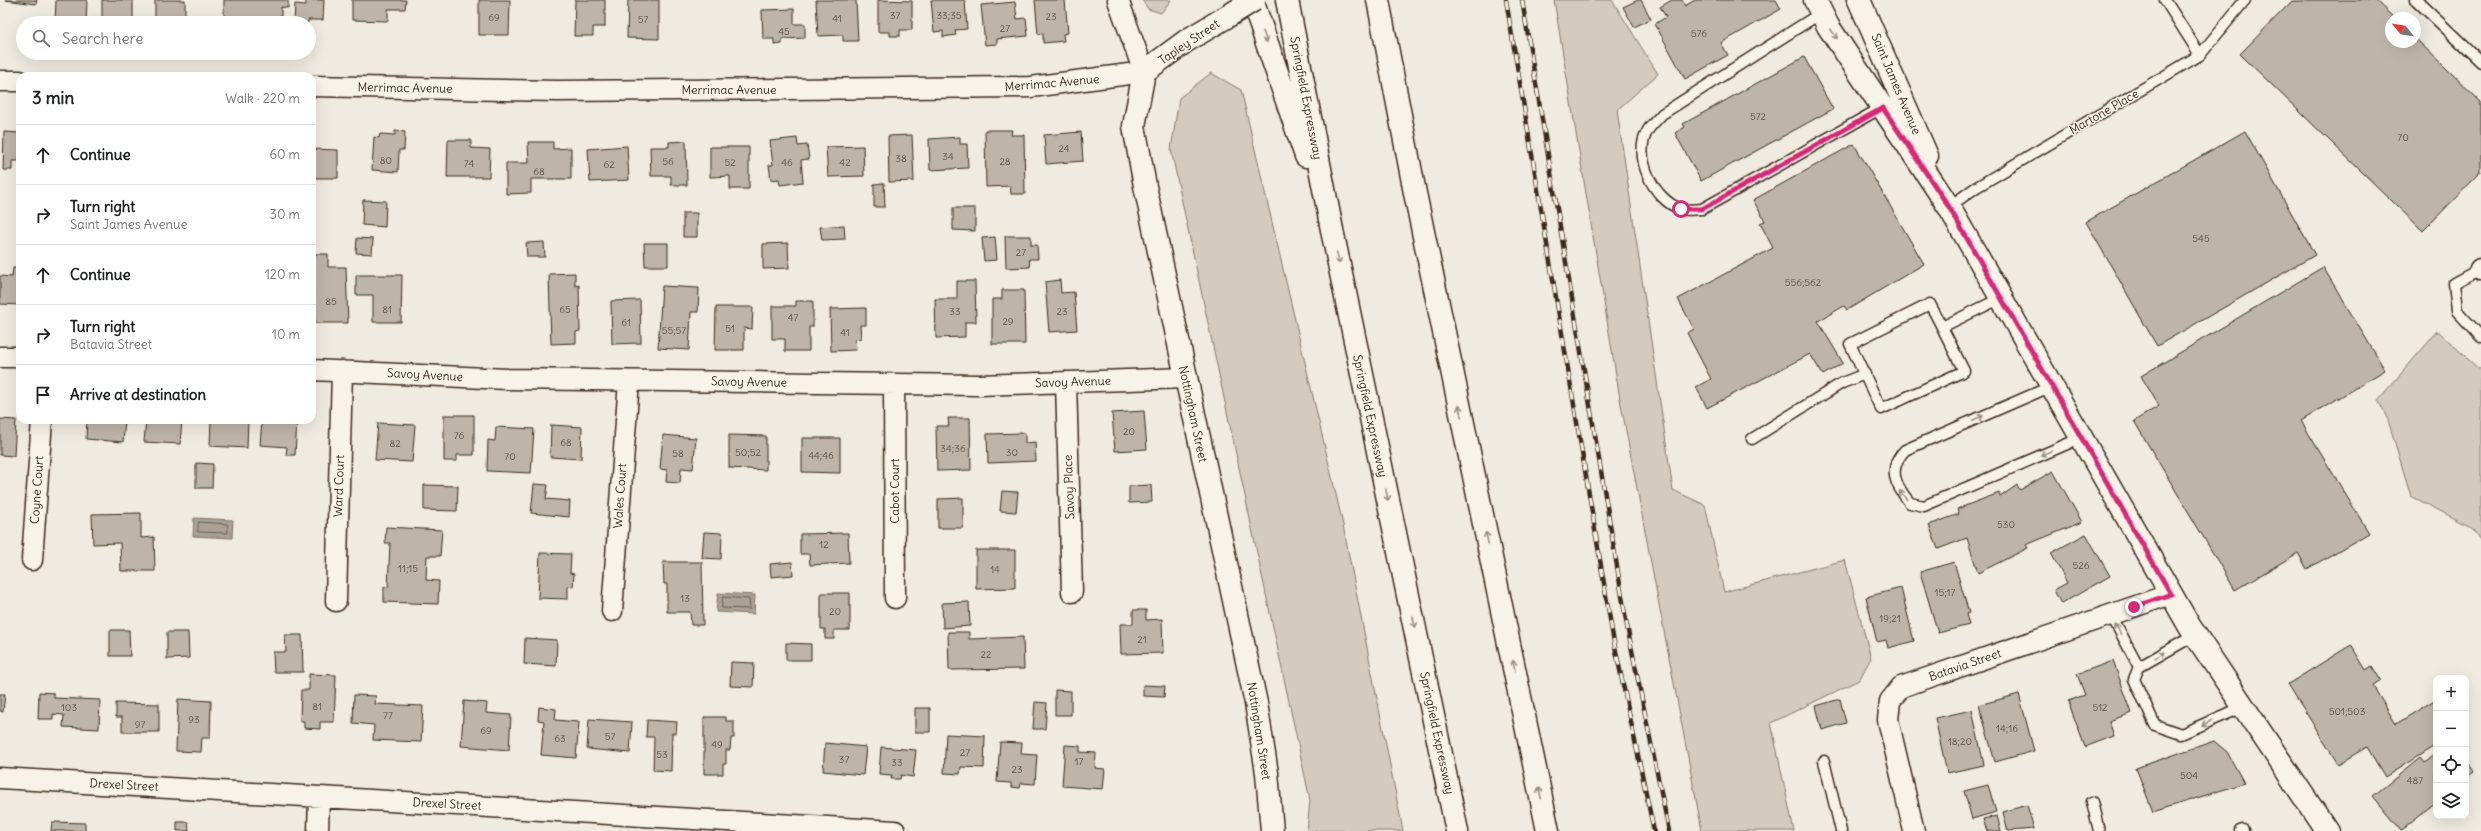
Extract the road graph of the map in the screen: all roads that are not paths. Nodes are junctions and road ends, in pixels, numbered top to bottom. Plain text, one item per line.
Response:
1 (1118, 0) edge
2 (1253, 0) edge
3 (1287, 0) edge
4 (1378, 0) edge
5 (1386, 0) edge
6 (1859, 0) edge
7 (2165, 0) edge
8 (2245, 0) edge
9 (2416, 0) edge
10 (1818, 6) edge
11 (2200, 55) junction
12 (2481, 62) edge
13 (1144, 72) junction
14 (1393, 79) junction
15 (0, 81) edge
16 (16, 81) edge
17 (316, 86) edge
18 (1883, 108) junction
19 (1949, 207) junction
20 (1333, 235) junction
21 (2481, 269) edge
22 (2001, 298) junction
23 (1942, 327) junction
24 (2481, 337) edge
25 (0, 357) edge
26 (16, 357) edge
27 (316, 370) edge
28 (342, 371) junction
29 (1865, 374) junction
30 (1186, 378) junction
31 (629, 380) junction
32 (1066, 382) junction
33 (894, 384) junction
34 (2052, 386) junction
35 (42, 424) edge
36 (2081, 438) junction
37 (1752, 440) dead end
38 (32, 560) dead end
39 (1072, 592) dead end
40 (2171, 594) junction
41 (895, 598) dead end
42 (336, 600) dead end
43 (612, 611) dead end
44 (2111, 615) junction
45 (2195, 635) junction
46 (2139, 667) junction
47 (2243, 707) junction
48 (1824, 761) dead end
49 (0, 778) edge
50 (319, 797) junction
51 (2092, 802) dead end
52 (318, 831) edge
53 (894, 831) edge
54 (1272, 831) edge
55 (1458, 831) edge
56 (1548, 831) edge
57 (1841, 831) edge
58 (1914, 831) edge
59 (2099, 831) edge
60 (2327, 831) edge

1 - 13 street
2 - 13 main road, Tapley Street, bridge
2 -> 20 main road
3 - 20 main road, Springfield Expressway
4 - 14 main road
5 - 14 main road
6 - 19 main road, Saint James Avenue
7 - 11 lane
8 - 11 lane, Martone Place
9 - 12 lane
10 -> 18 main road, Saint James Avenue
10 - 18 lane
11 - 19 lane, Martone Place
13 - 17 street, Merrimac Avenue
13 - 30 main road, Nottingham Street
56 -> 14 main road
15 - 16 street
18 - 19 main road, Saint James Avenue
19 - 22 main road
20 -> 55 main road, Springfield Expressway
21 - 24 lane
22 - 23 lane
22 - 34 main road
23 - 29 lane
23 - 29 lane
25 - 26 street
27 - 28 street, Savoy Avenue
28 - 31 street, Savoy Avenue
28 - 42 street, Ward Court
29 - 37 lane
30 - 32 street, Savoy Avenue
30 - 54 main road, Nottingham Street
31 - 33 street, Savoy Avenue
31 - 43 street, Wales Court
32 - 33 street, Savoy Avenue
32 - 39 street, Savoy Place
33 - 41 street, Cabot Court
34 - 36 main road
36 -> 34 lane
35 - 38 street, Coyne Court
36 - 40 main road
40 - 44 street, Batavia Street
40 - 45 main road
46 -> 44 lane
44 - 58 street, Batavia Street
46 -> 45 lane
45 - 47 main road
47 -> 46 lane
47 - 60 main road
48 - 57 lane
49 - 50 street, Drexel Street
50 - 52 street
50 - 53 street, Drexel Street
51 - 59 lane

